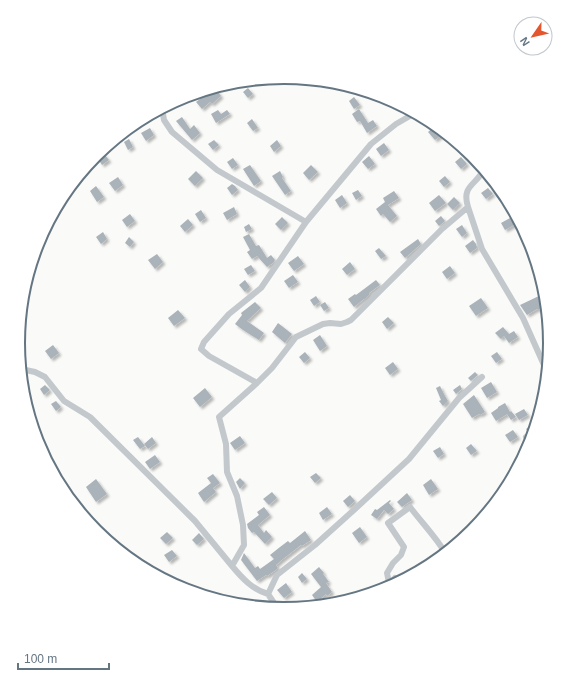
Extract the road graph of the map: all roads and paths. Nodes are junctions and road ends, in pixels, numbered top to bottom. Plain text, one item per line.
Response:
1 (163, 115) edge
2 (409, 116) edge
3 (482, 175) edge
4 (468, 207) junction
5 (306, 222) junction
6 (543, 362) edge
7 (27, 370) edge
8 (482, 377) dead end
9 (257, 383) junction
10 (442, 549) edge
11 (232, 566) junction
12 (388, 581) edge
13 (268, 594) junction
14 (274, 602) edge

1 - 5 street
2 - 5 street
3 - 4 street
4 - 6 street
4 - 9 street
5 - 9 street
7 - 11 street
8 - 13 street
9 - 11 street
10 - 12 street
11 - 13 street
13 - 14 street

